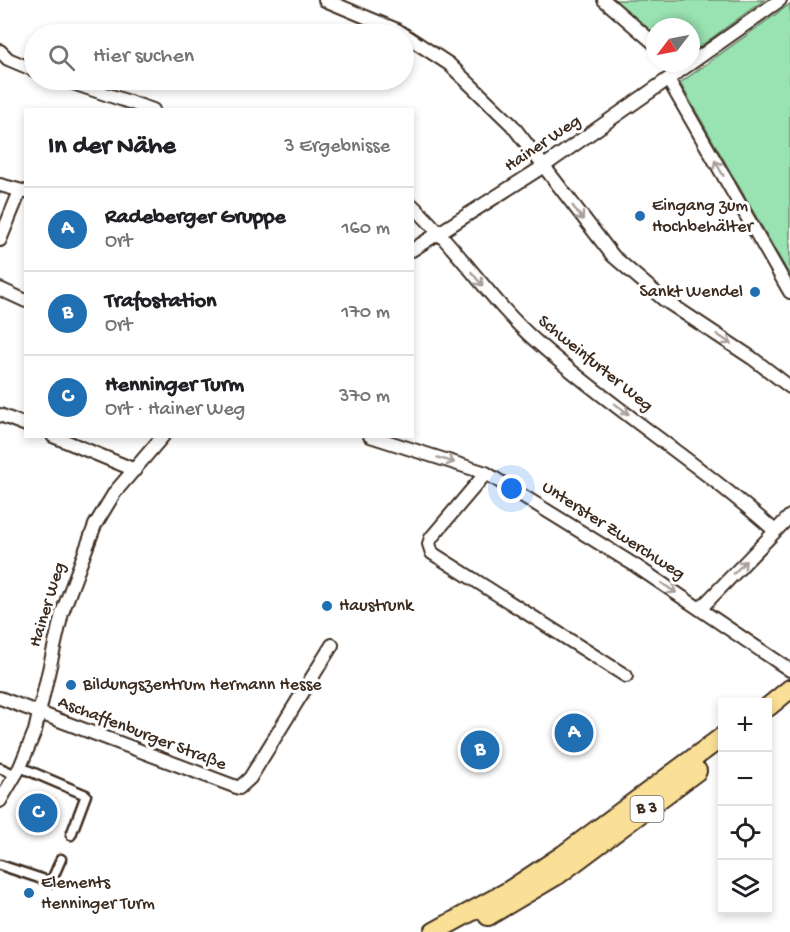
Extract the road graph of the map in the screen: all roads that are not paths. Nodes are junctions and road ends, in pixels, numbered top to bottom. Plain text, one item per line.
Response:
1 (325, 0) edge
2 (604, 0) edge
3 (780, 0) edge
4 (383, 24) edge
5 (646, 36) edge
6 (414, 41) edge
7 (0, 51) edge
8 (700, 55) edge
9 (24, 66) edge
10 (676, 72) edge
11 (668, 79) junction
12 (94, 90) edge
13 (147, 108) edge
14 (544, 166) junction
15 (0, 185) edge
16 (23, 191) edge
17 (414, 207) edge
18 (440, 234) junction
19 (0, 240) edge
20 (414, 248) edge
21 (0, 289) edge
22 (790, 292) edge
23 (24, 300) edge
24 (790, 387) edge
25 (0, 415) edge
26 (24, 424) edge
27 (58, 438) edge
28 (161, 438) edge
29 (376, 438) edge
30 (135, 470) junction
31 (486, 473) junction
32 (790, 516) edge
33 (775, 531) junction
34 (700, 609) junction
35 (332, 645) dead end
36 (790, 670) edge
37 (626, 676) dead end
38 (790, 689) edge
39 (0, 698) edge
40 (772, 704) edge
41 (40, 715) junction
42 (718, 741) edge
43 (718, 756) edge
44 (0, 768) edge
45 (18, 771) junction
46 (0, 801) edge
47 (70, 835) dead end
48 (60, 859) dead end
49 (0, 865) edge
50 (434, 932) edge
51 (459, 932) edge

1 - 4 street
2 - 5 street
3 - 8 street, Hainer Weg
6 - 14 street
7 - 9 street
10 - 11 street, Hainer Weg
11 - 14 street, Hainer Weg
22 -> 11 street
12 - 13 street
14 - 18 street, Hainer Weg
14 -> 24 street
15 - 16 street
16 - 19 street
17 - 18 street, Schweinfurter Weg
18 - 20 street, Hainer Weg
18 -> 33 street, Schweinfurter Weg
21 - 23 street
25 - 26 street
27 - 30 street
28 - 30 street, Hainer Weg
29 -> 31 street, Unterster Zwerchweg
30 - 41 street, Hainer Weg
31 -> 34 street, Unterster Zwerchweg
31 - 37 street
32 - 33 street
34 -> 33 street
34 - 36 street, Unterster Zwerchweg
35 - 41 street, Aschaffenburger Straße
38 - 40 main road
39 - 41 street
41 - 45 street, Hainer Weg
42 - 50 main road, B 3
43 - 51 main road, B 3
44 - 45 street
45 - 46 street, Hainer Weg
45 - 47 street
48 - 49 street

